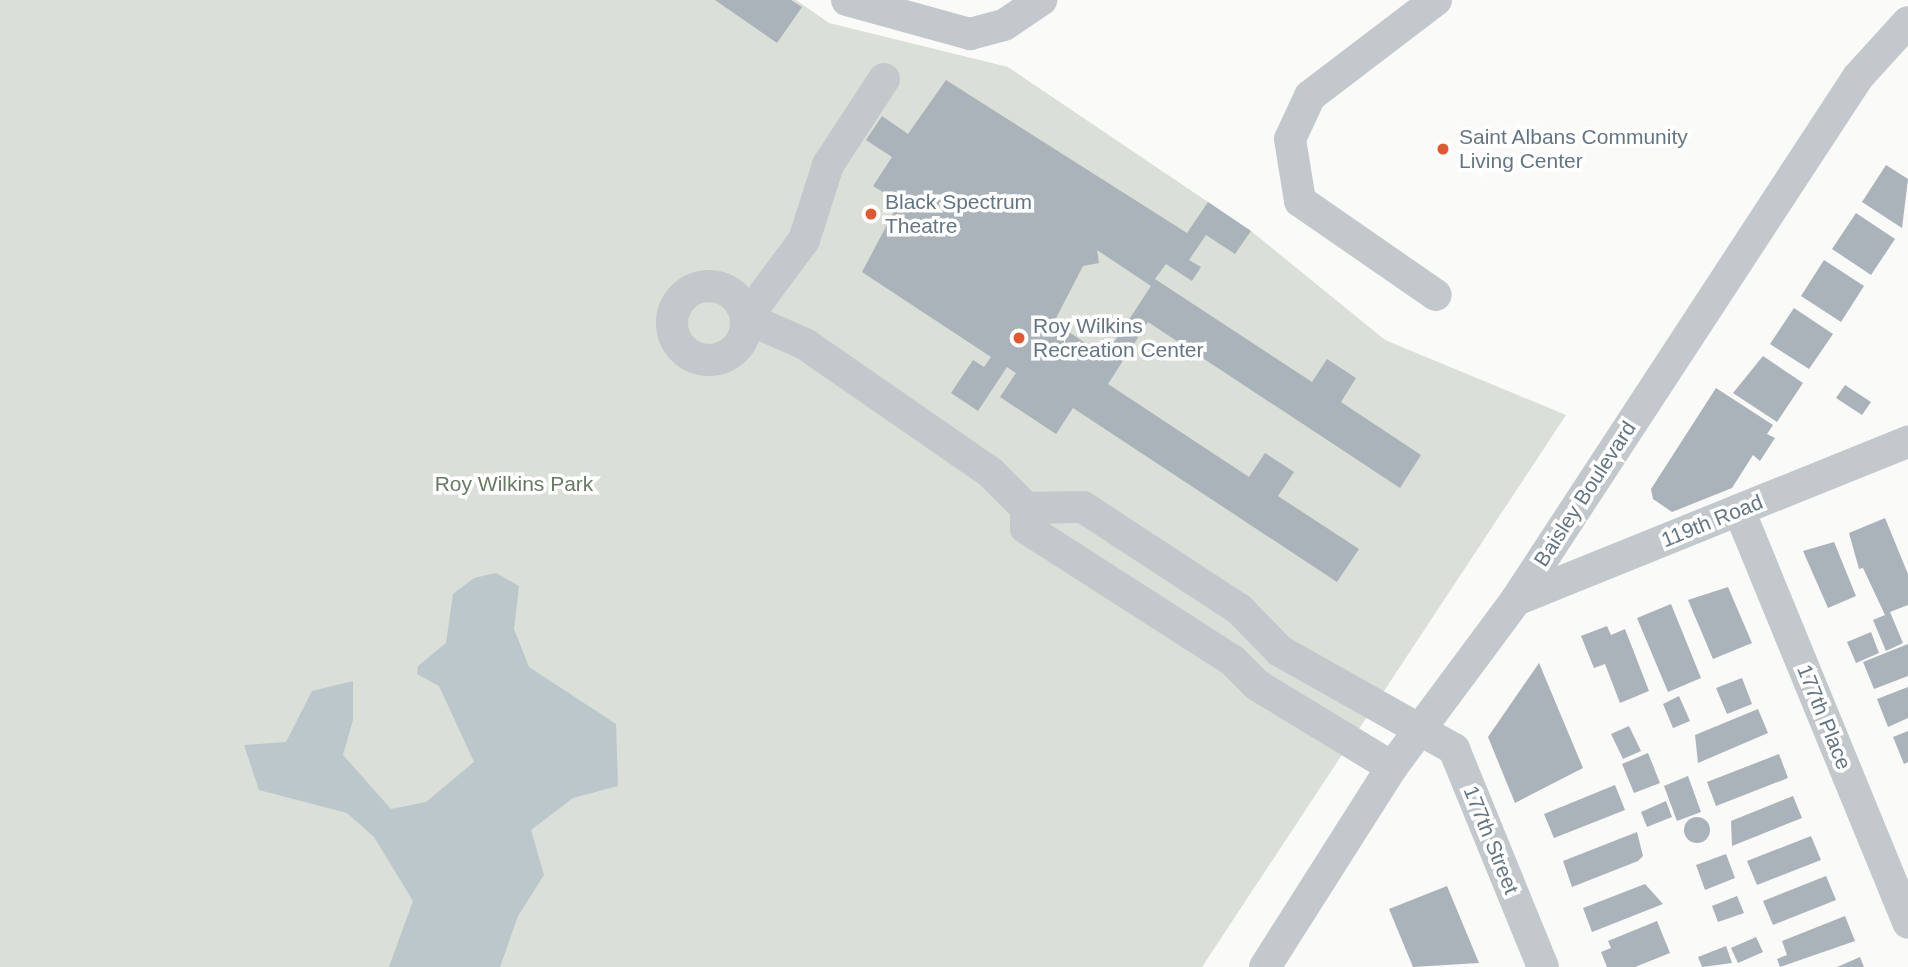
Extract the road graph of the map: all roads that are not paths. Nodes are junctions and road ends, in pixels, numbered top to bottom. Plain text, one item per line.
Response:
1 (847, 0) edge
2 (1041, 0) edge
3 (1436, 0) edge
4 (915, 11) edge
5 (1908, 22) edge
6 (884, 79) dead end
7 (1436, 295) dead end
8 (1908, 442) edge
9 (1026, 508) junction
10 (1739, 510) junction
11 (1516, 600) junction
12 (1280, 651) junction
13 (1257, 685) junction
14 (1419, 734) junction
15 (1392, 767) junction
16 (1908, 923) edge
17 (1265, 967) edge
18 (1543, 967) edge

1 - 4 street
2 - 4 street
3 - 7 street
5 - 11 street, Baisley Boulevard
6 - 9 street
8 - 10 street, 119th Road
9 - 12 street, 177th Street
9 - 13 street
10 - 11 street, 119th Road
10 - 16 street, 177th Place
11 - 14 street, Baisley Boulevard
12 - 13 street
12 - 14 street, 177th Street
13 - 15 street
14 - 15 street, Baisley Boulevard
14 - 18 street, 177th Street
15 - 17 street, Baisley Boulevard

